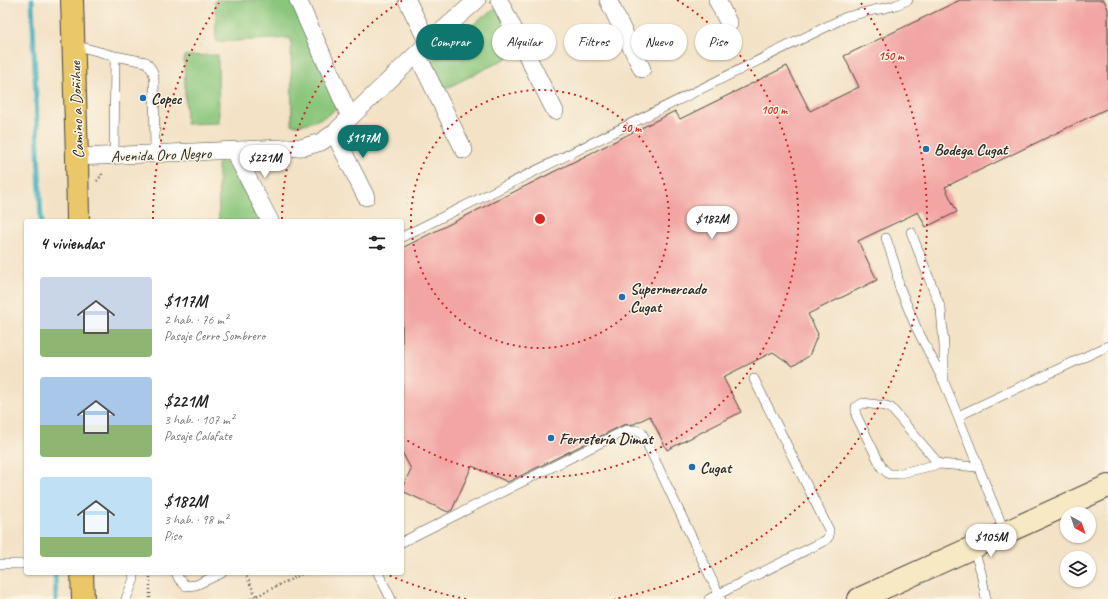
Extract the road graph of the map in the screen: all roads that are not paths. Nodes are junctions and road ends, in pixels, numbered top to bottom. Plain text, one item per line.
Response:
1 (72, 0) edge
2 (298, 0) edge
3 (407, 0) edge
4 (477, 0) edge
5 (499, 0) edge
6 (608, 0) edge
7 (717, 0) edge
8 (908, 0) edge
9 (450, 24) edge
10 (729, 24) dead end
11 (416, 29) edge
12 (74, 45) junction
13 (416, 55) edge
14 (115, 56) junction
15 (427, 60) edge
16 (642, 69) dead end
17 (555, 111) dead end
18 (350, 117) junction
19 (334, 133) junction
20 (464, 150) dead end
21 (234, 151) junction
22 (155, 154) junction
23 (114, 155) junction
24 (77, 157) junction
25 (366, 198) dead end
26 (78, 219) edge
27 (269, 219) edge
28 (911, 232) dead end
29 (404, 236) edge
30 (886, 238) dead end
31 (1108, 346) edge
32 (754, 379) dead end
33 (944, 382) junction
34 (958, 416) junction
35 (939, 464) junction
36 (978, 467) junction
37 (1108, 486) edge
38 (1005, 532) junction
39 (404, 541) edge
40 (973, 547) junction
41 (0, 564) edge
42 (24, 564) edge
43 (82, 575) edge
44 (133, 575) edge
45 (177, 575) edge
46 (218, 575) edge
47 (379, 575) edge
48 (720, 597) edge
49 (983, 598) edge
50 (83, 599) edge
51 (126, 599) edge
52 (391, 599) edge
53 (709, 599) edge
54 (859, 599) edge

1 - 12 main road, Camino a Doñihue
2 - 18 street
3 - 11 street
4 - 9 street, Avenida Oro Negro
5 - 17 street
6 - 16 street
7 - 10 street
8 - 29 lane
12 - 14 lane
12 - 24 main road, Camino a Doñihue
13 - 18 street, Avenida Oro Negro
14 - 22 lane
14 - 23 lane
15 - 20 street
18 - 19 street, Avenida Oro Negro
19 - 21 street, Avenida Oro Negro
19 - 25 street
21 - 22 street, Avenida Oro Negro
21 - 27 street
22 - 23 street, Avenida Oro Negro
23 - 24 street, Avenida Oro Negro
24 - 26 main road, Camino a Doñihue
28 - 33 lane
30 - 33 lane
31 - 34 lane
32 - 48 lane
33 - 34 lane
34 - 36 lane
35 - 35 lane
35 - 36 lane
36 - 38 lane
37 - 38 street
38 - 40 street
39 - 48 lane
40 - 49 lane
40 - 54 street
41 - 42 lane
43 - 50 main road
44 - 51 lane
45 - 46 lane
47 - 52 lane
48 - 53 lane

